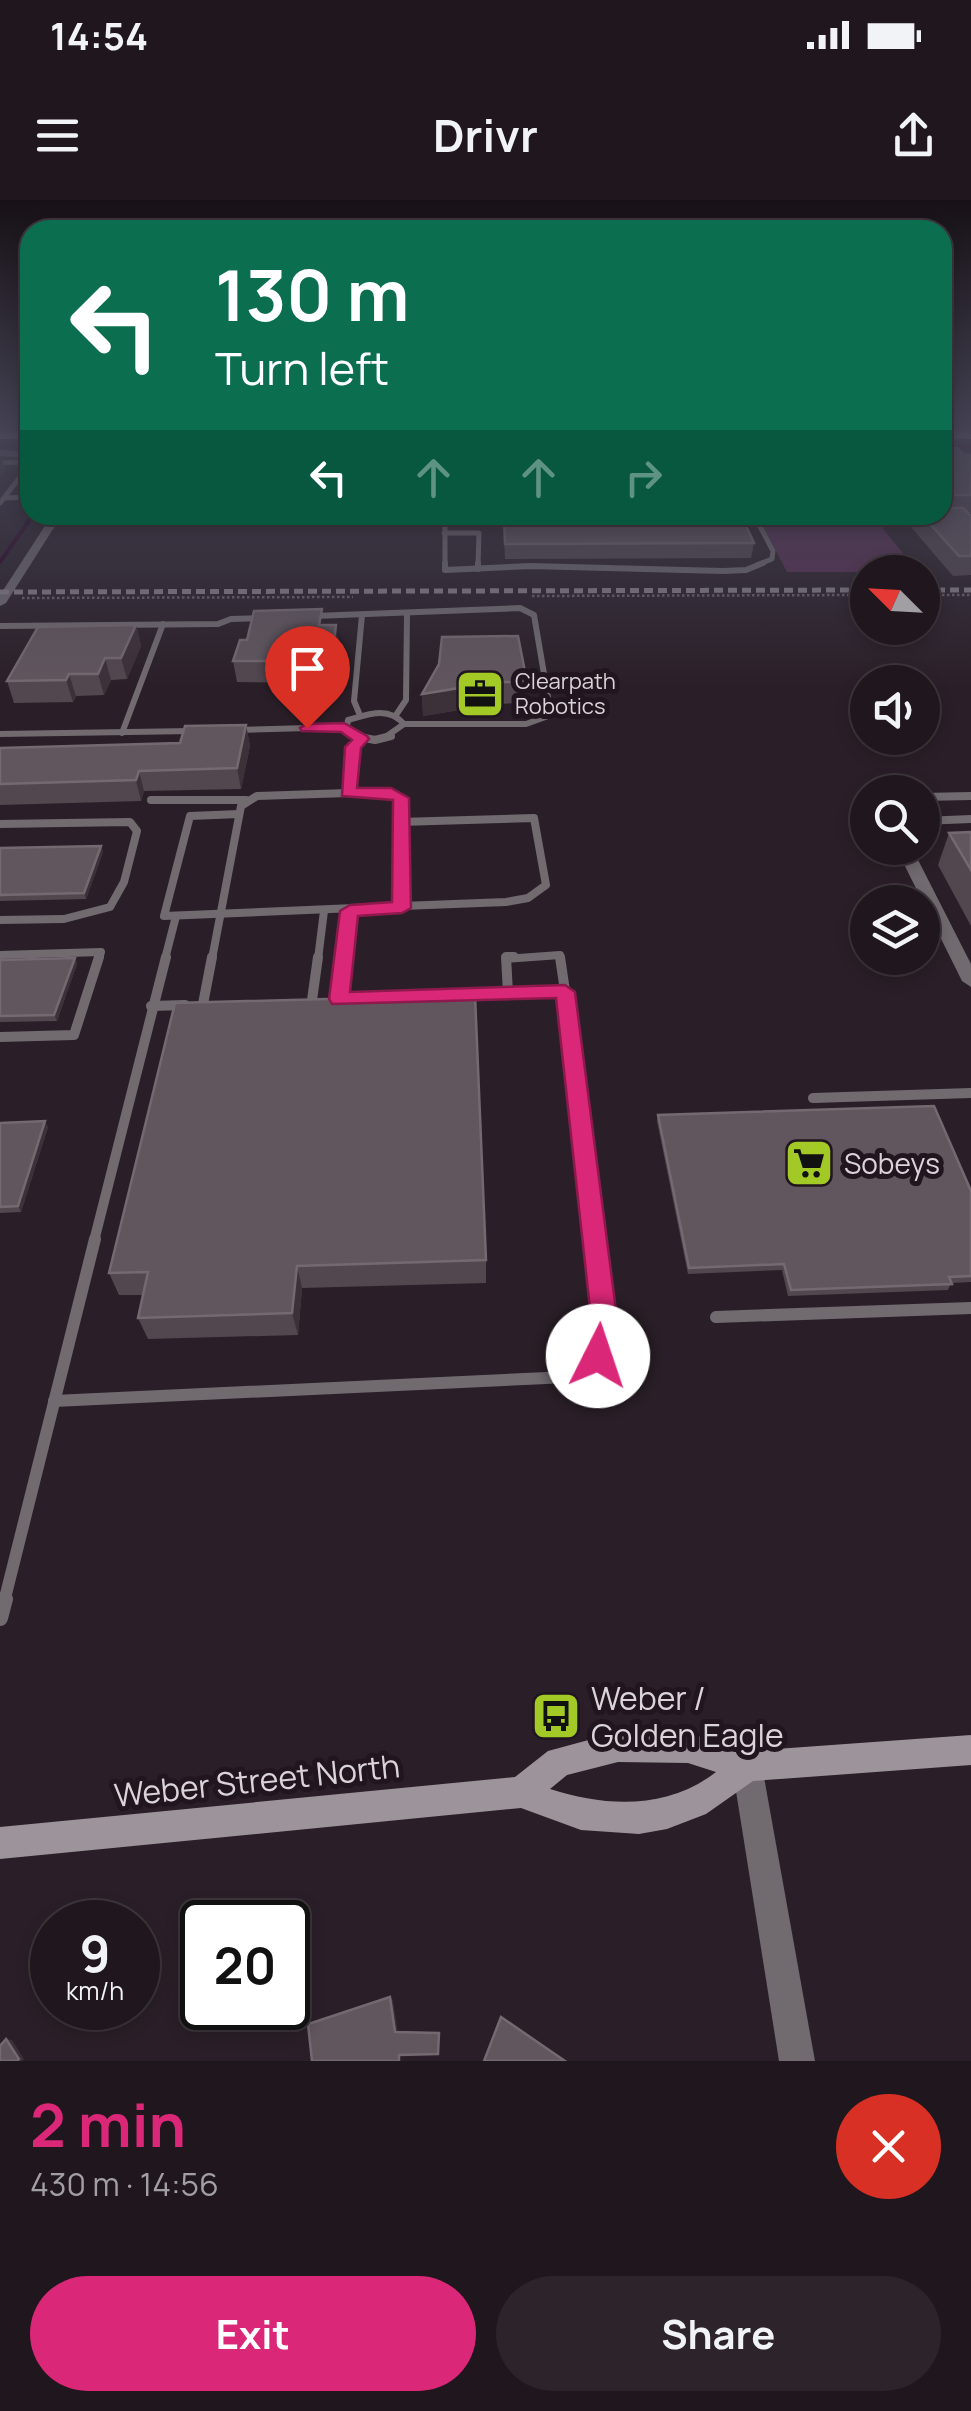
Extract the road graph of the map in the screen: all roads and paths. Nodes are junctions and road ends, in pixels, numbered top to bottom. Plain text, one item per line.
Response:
1 (51, 525) edge
2 (445, 525) edge
3 (759, 525) edge
4 (444, 534) junction
5 (478, 569) junction
6 (940, 595) edge
7 (971, 595) edge
8 (0, 603) edge
9 (407, 614) junction
10 (362, 615) junction
11 (305, 617) edge
12 (268, 618) edge
13 (163, 624) junction
14 (0, 626) edge
15 (359, 714) junction
16 (396, 716) junction
17 (404, 724) junction
18 (344, 728) junction
19 (233, 730) edge
20 (196, 731) edge
21 (122, 733) junction
22 (0, 734) edge
23 (362, 739) junction
24 (348, 793) junction
25 (971, 796) edge
26 (940, 797) edge
27 (151, 800) dead end
28 (246, 800) junction
29 (239, 814) junction
30 (971, 820) edge
31 (940, 821) edge
32 (400, 822) junction
33 (0, 824) edge
34 (913, 865) edge
35 (402, 908) junction
36 (324, 911) junction
37 (350, 911) junction
38 (222, 914) junction
39 (176, 916) junction
40 (0, 920) edge
41 (0, 955) edge
42 (971, 981) edge
43 (565, 992) junction
44 (508, 993) junction
45 (339, 999) junction
46 (294, 1000) edge
47 (312, 1000) junction
48 (220, 1003) edge
49 (202, 1004) junction
50 (151, 1006) junction
51 (0, 1038) edge
52 (971, 1093) edge
53 (813, 1098) dead end
54 (971, 1308) edge
55 (716, 1317) dead end
56 (54, 1402) junction
57 (0, 1618) edge
58 (971, 1750) edge
59 (747, 1766) junction
60 (521, 1792) junction
61 (0, 1842) edge
62 (797, 2061) edge

1 - 8 street
2 - 4 lane
3 - 5 lane
4 - 5 lane
4 - 5 lane
6 - 7 path
9 - 10 lane
9 - 16 lane
9 - 17 lane
10 - 11 lane
10 - 15 lane
12 - 13 lane
13 - 14 lane
13 - 21 lane
15 - 16 lane
15 - 18 lane
16 - 17 lane
17 - 23 lane
18 - 19 lane
18 - 23 lane
20 - 21 lane
21 - 22 lane
23 - 24 lane
24 - 28 lane
24 - 32 lane
25 - 26 lane
27 - 28 lane
28 - 29 lane
29 - 38 lane
29 - 39 lane
30 - 31 street
32 - 35 lane
32 - 35 lane
33 - 40 lane
34 - 42 street
35 - 37 lane
36 - 37 lane
36 - 38 lane
36 - 47 lane
37 - 45 lane
38 - 39 lane
38 - 49 lane
39 - 50 lane
41 - 51 lane
43 - 44 lane
43 - 44 lane
43 - 56 lane
44 - 45 lane
45 - 47 lane
46 - 47 lane
48 - 49 lane
49 - 50 lane
50 - 56 lane
52 - 53 lane
54 - 55 lane
56 - 57 lane
58 - 59 main road
59 - 60 main road
59 - 60 main road, Weber Street North
59 - 62 street
60 - 61 main road, Weber Street North

